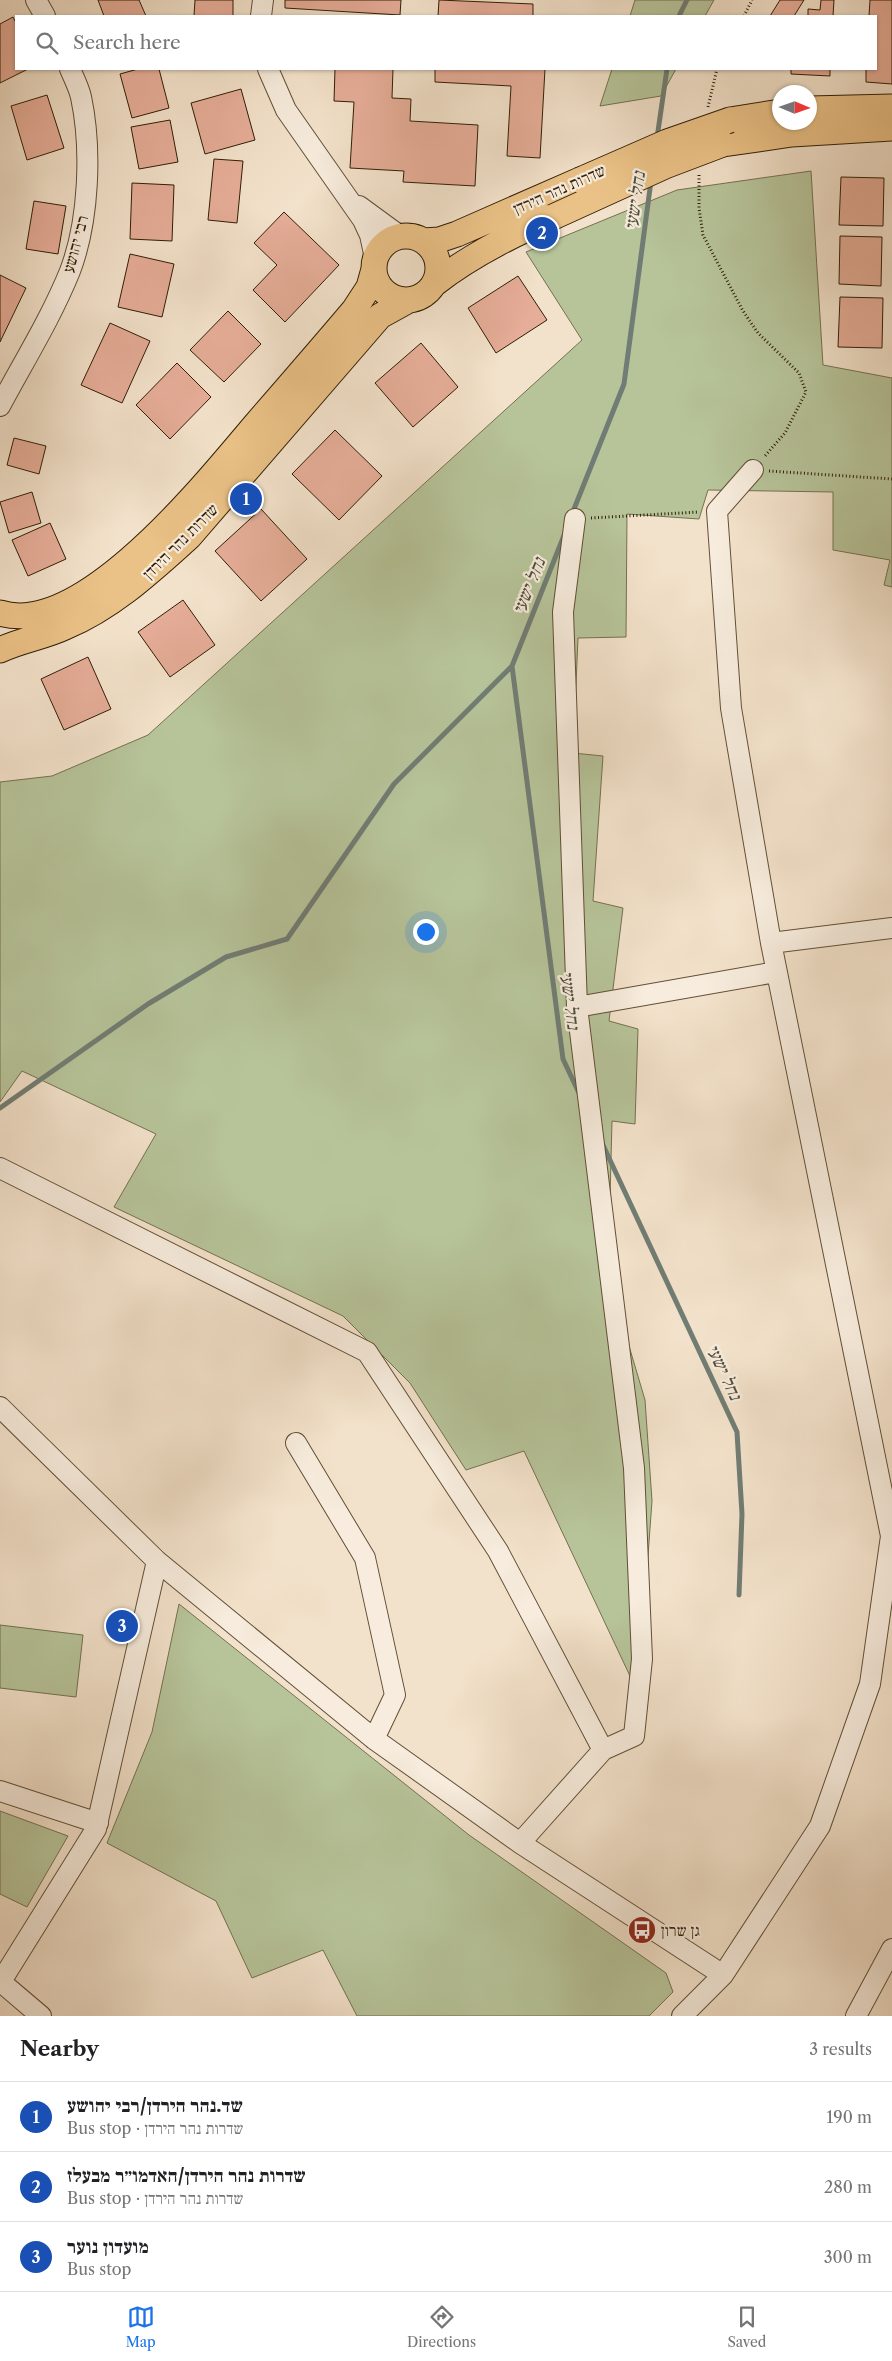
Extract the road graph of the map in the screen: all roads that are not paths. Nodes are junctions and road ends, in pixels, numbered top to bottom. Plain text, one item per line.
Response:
1 (36, 0) edge
2 (263, 0) edge
3 (44, 15) edge
4 (261, 15) edge
5 (70, 70) edge
6 (268, 70) edge
7 (892, 106) edge
8 (817, 109) edge
9 (772, 113) edge
10 (892, 128) edge
11 (341, 188) junction
12 (412, 238) junction
13 (374, 264) junction
14 (434, 284) junction
15 (409, 300) junction
16 (0, 406) edge
17 (754, 470) road end
18 (575, 519) road end
19 (0, 613) edge
20 (0, 650) edge
21 (892, 928) edge
22 (771, 943) junction
23 (776, 972) junction
24 (577, 1007) junction
25 (0, 1168) edge
26 (0, 1407) edge
27 (296, 1443) dead end
28 (157, 1561) junction
29 (374, 1739) junction
30 (602, 1750) junction
31 (0, 1791) edge
32 (98, 1823) junction
33 (520, 1843) junction
34 (892, 1950) edge
35 (723, 1975) junction
36 (0, 1982) edge
37 (41, 2016) edge
38 (682, 2016) edge
39 (856, 2016) edge

1 - 3 street
2 - 4 street
5 - 16 street, רבי יהושע
6 - 11 street
7 - 8 main road
9 - 12 main road, שדרות נהר הירדן, bridge
10 - 14 main road, שדרות נהר הירדן, bridge
11 - 12 street
11 - 13 street
12 - 13 main road
12 - 14 main road
13 - 15 main road
13 - 19 main road, שדרות נהר הירדן
14 - 15 main road
15 - 20 main road, שדרות נהר הירדן
17 - 22 street
18 - 24 street
21 - 22 street
22 - 23 street
23 - 24 street
23 - 35 street
24 - 30 street
25 - 30 street
26 - 28 street
27 - 29 street
28 - 29 street
28 - 32 street
29 - 33 street
30 - 33 street
31 - 32 street
32 - 36 street
33 - 35 street
34 - 39 street
35 - 38 street
36 - 37 street

